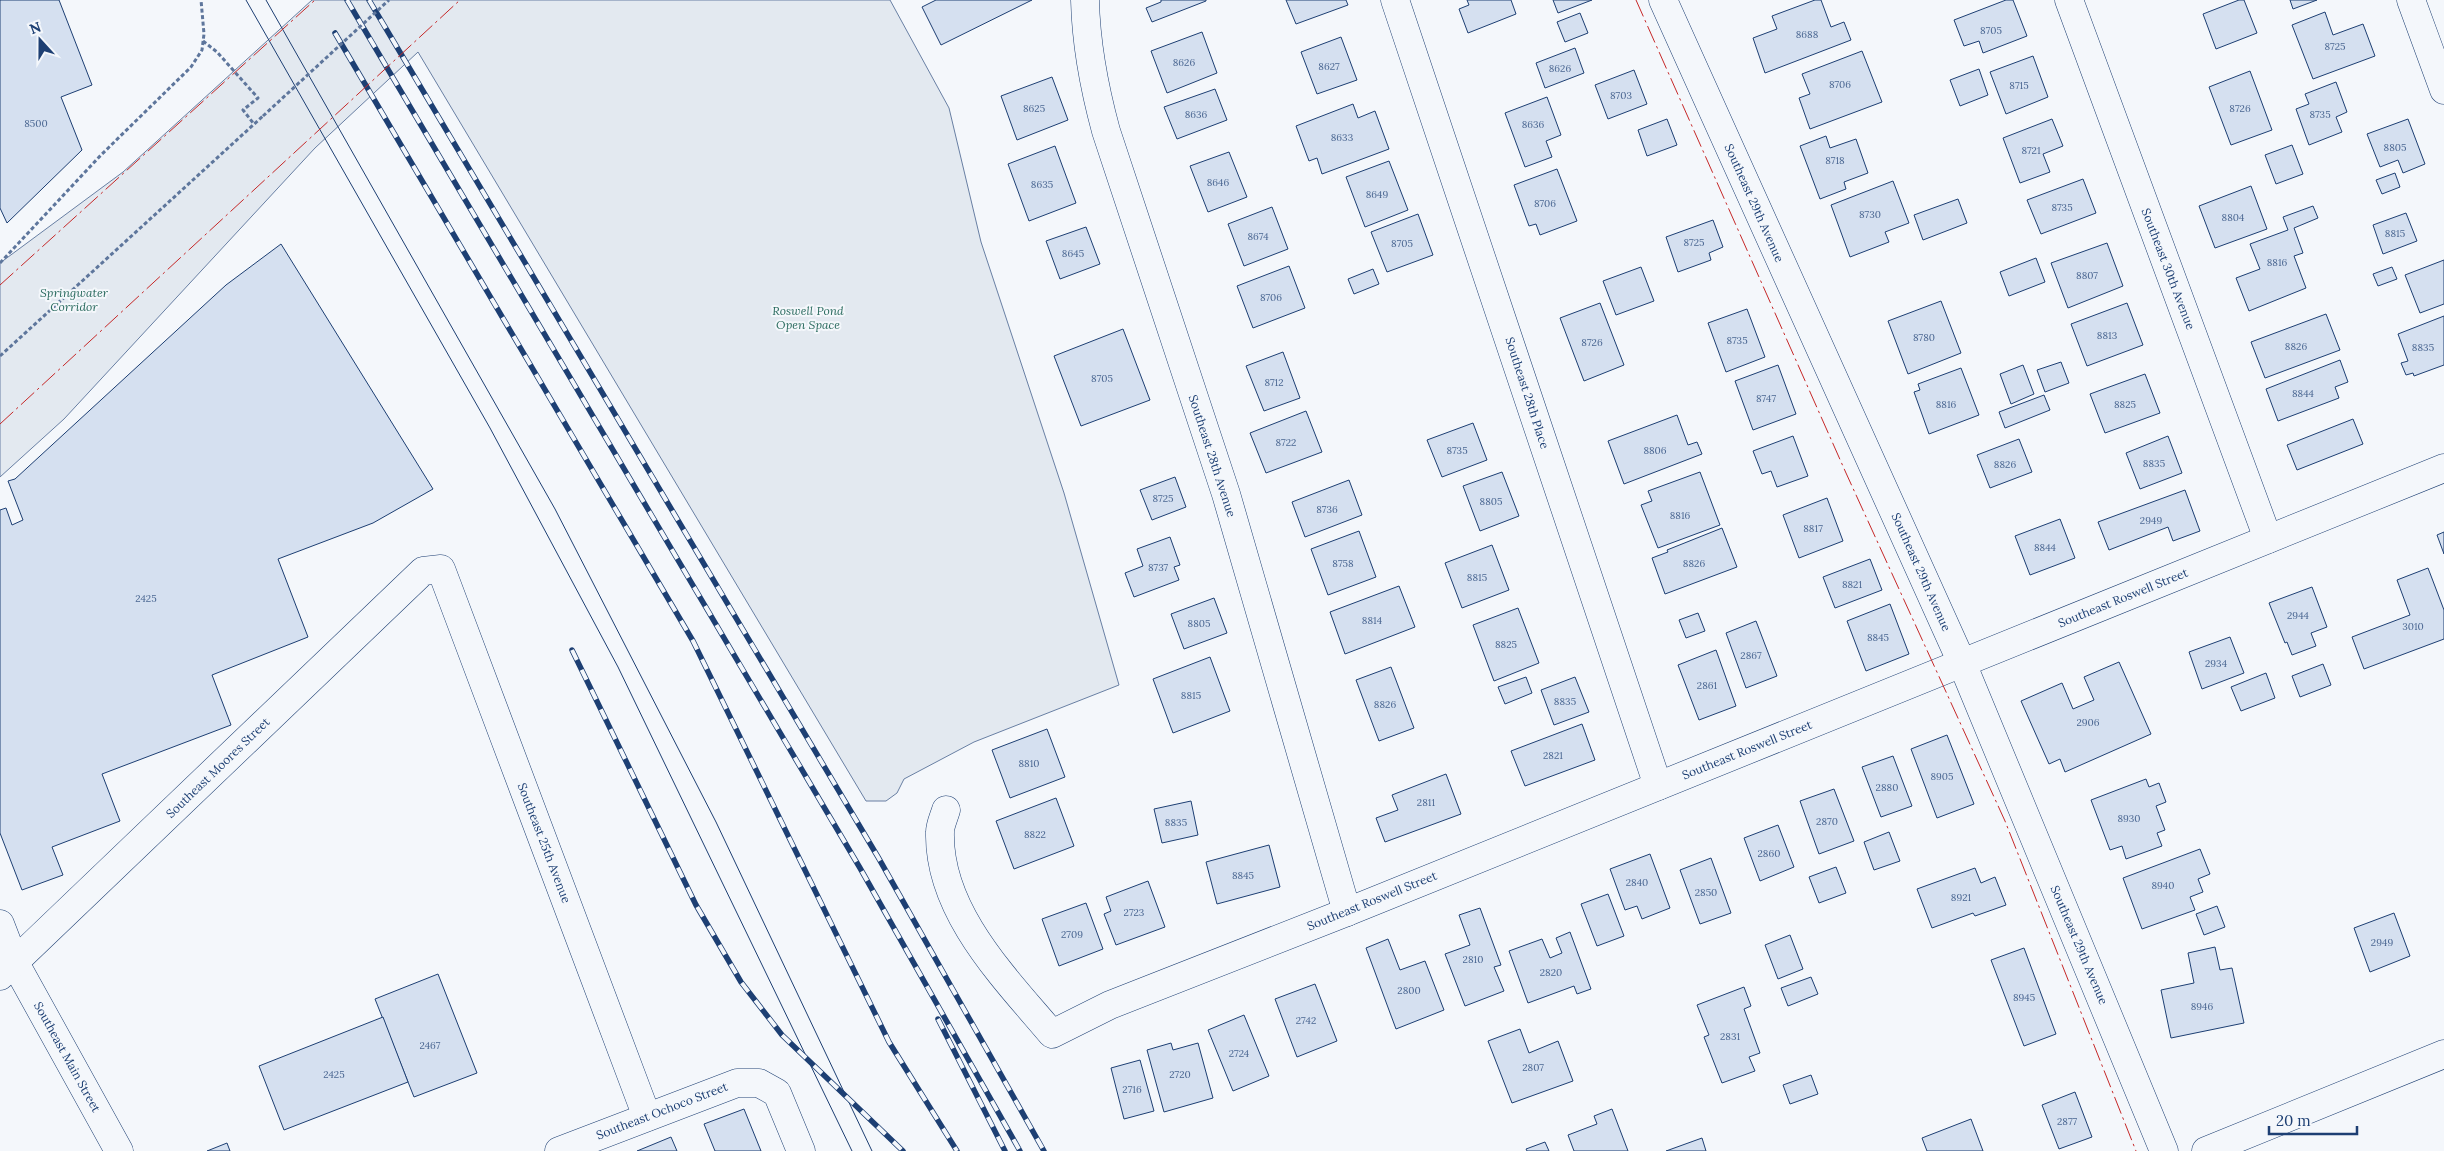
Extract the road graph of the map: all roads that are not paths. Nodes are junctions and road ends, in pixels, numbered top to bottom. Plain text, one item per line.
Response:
1 (1085, 0) edge
2 (1395, 0) edge
3 (1663, 0) edge
4 (2068, 0) edge
5 (2411, 0) edge
6 (2444, 90) edge
7 (2444, 468) edge
8 (2268, 539) junction
9 (441, 569) joint
10 (1962, 663) junction
11 (1658, 786) junction
12 (946, 810) dead end
13 (1347, 912) junction
14 (0, 924) edge
15 (7, 969) edge
16 (2444, 1054) edge
17 (647, 1116) junction
18 (119, 1151) edge
19 (559, 1151) edge
20 (801, 1151) edge
21 (2164, 1151) edge
22 (2206, 1151) edge

1 - 13 street, Southeast 28th Avenue
2 - 11 street, Southeast 28th Place
3 - 10 street, Southeast 29th Avenue
4 - 8 street, Southeast 30th Avenue
5 - 6 street
7 - 8 street, Southeast Roswell Street
8 - 10 street, Southeast Roswell Street
9 - 15 street, Southeast Moores Street
9 - 17 street, Southeast 25th Avenue
10 - 11 street, Southeast Roswell Street
10 - 21 street, Southeast 29th Avenue
11 - 13 street, Southeast Roswell Street
12 - 13 street, Southeast Roswell Street
14 - 15 street, Southeast Main Street
15 - 18 street, Southeast Main Street
16 - 22 street
17 - 19 street, Southeast Ochoco Street
17 - 20 street, Southeast Ochoco Street

